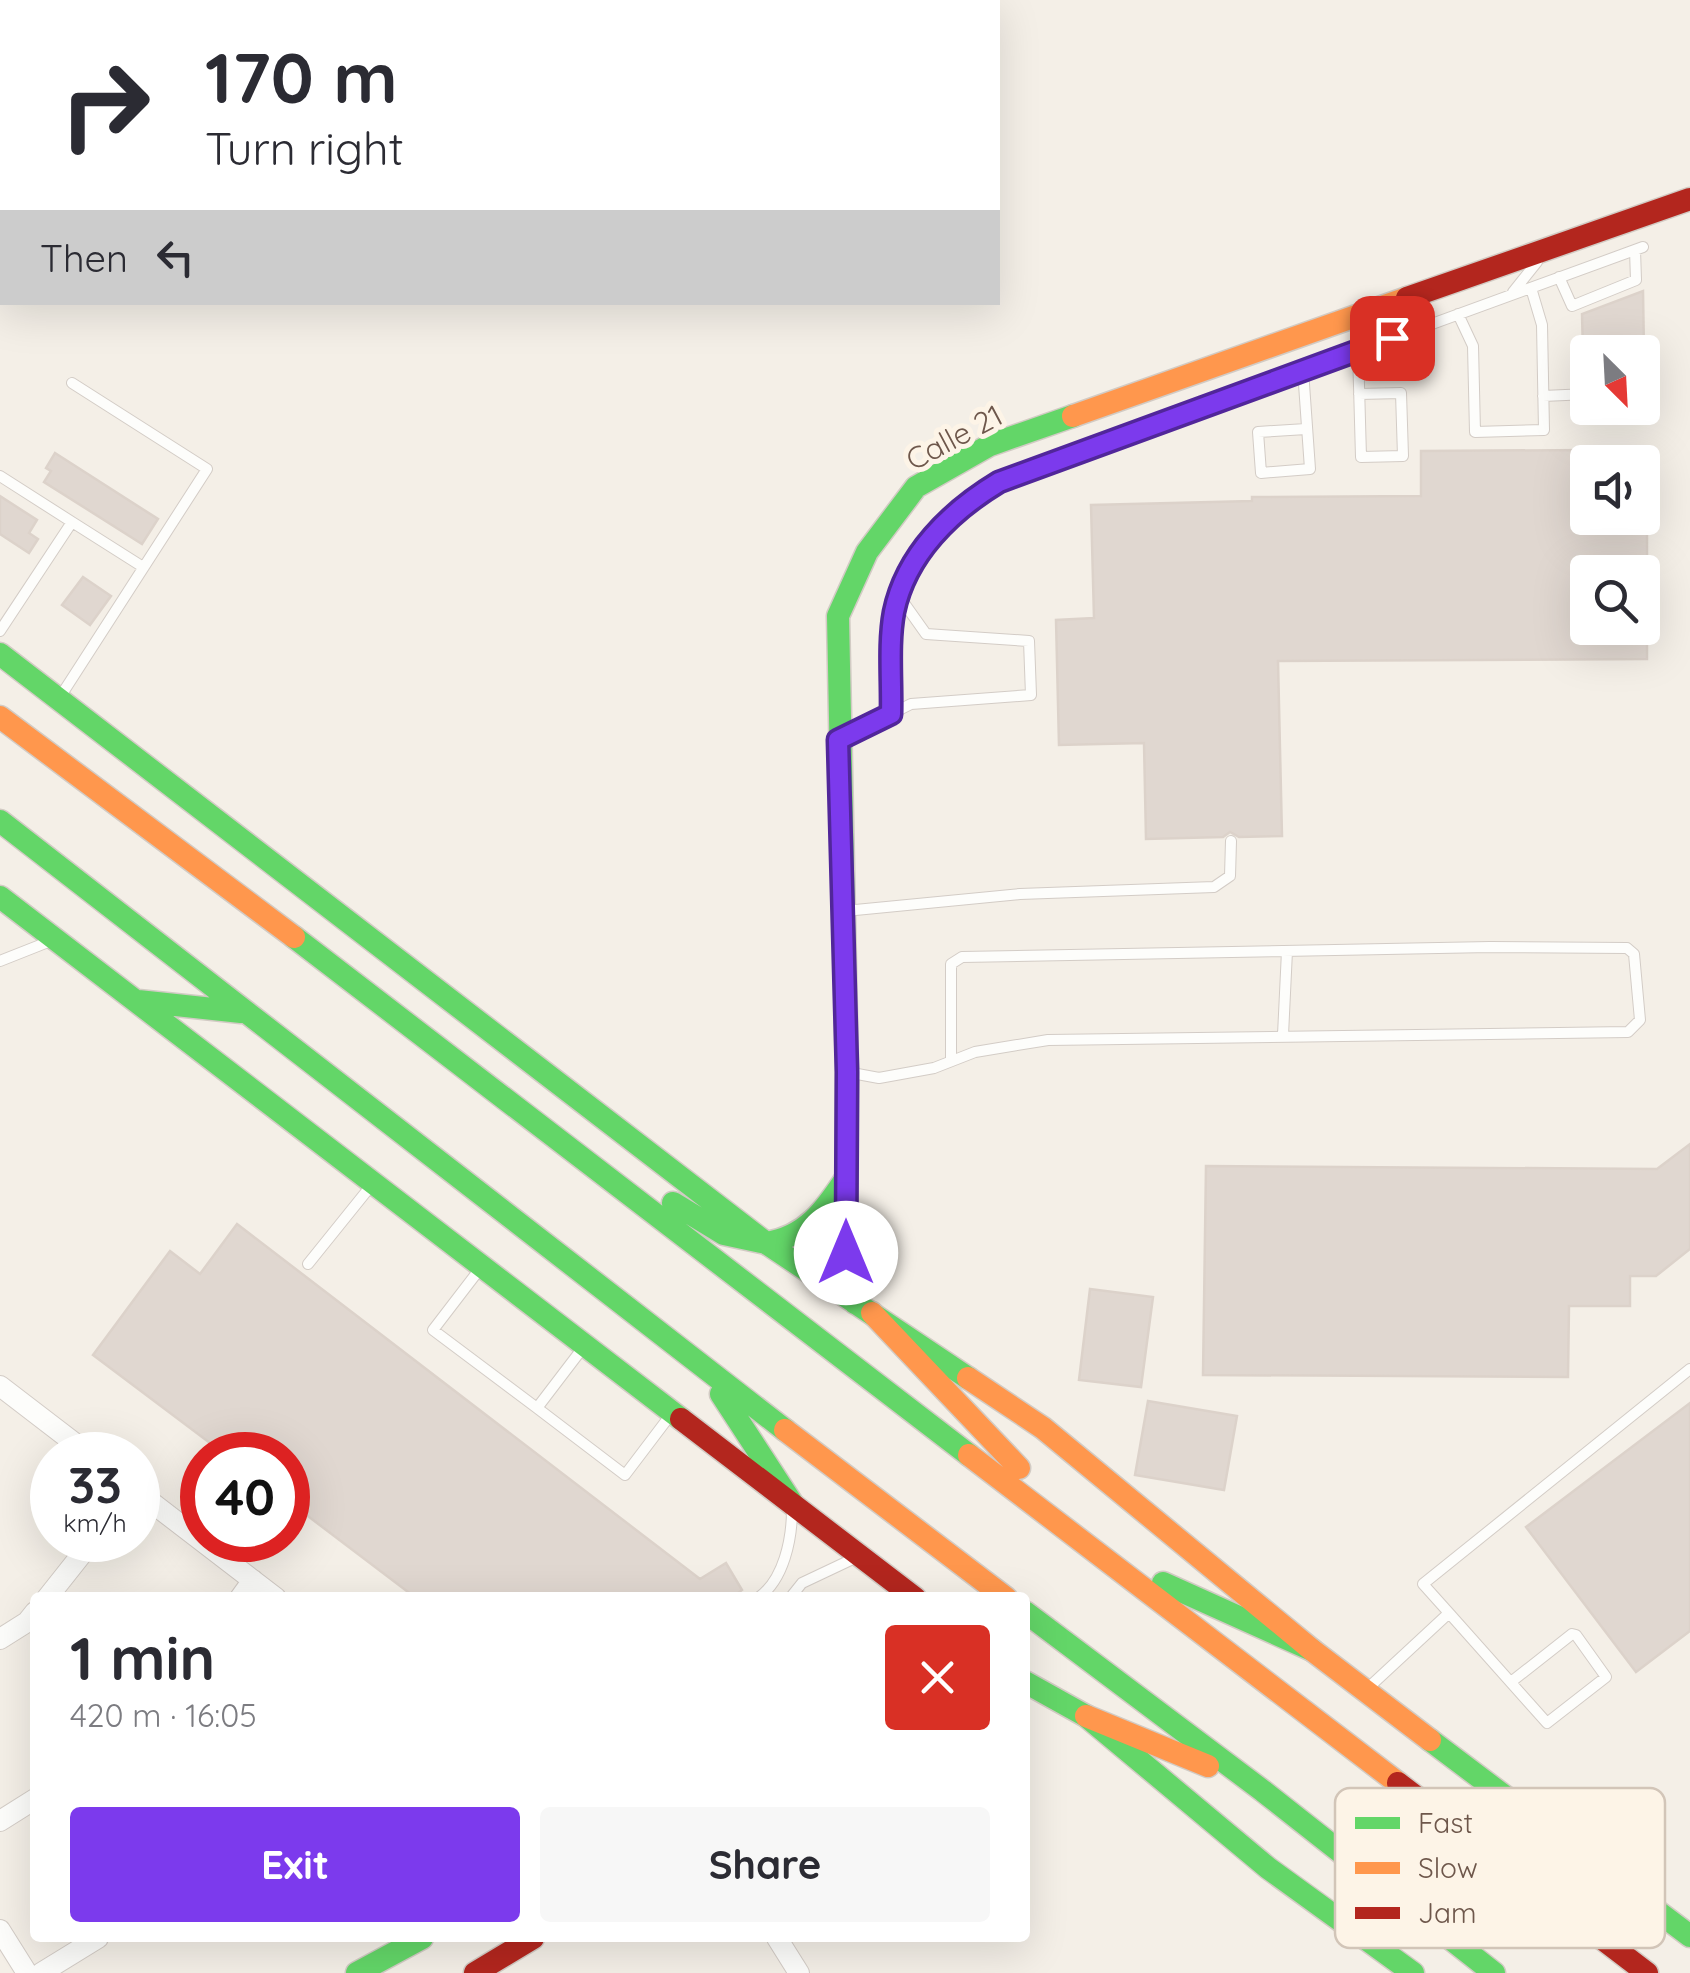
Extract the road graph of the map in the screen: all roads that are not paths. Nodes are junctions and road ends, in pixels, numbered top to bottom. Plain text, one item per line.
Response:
1 (1690, 199) edge
2 (1546, 249) junction
3 (1559, 278) junction
4 (1531, 288) junction
5 (1512, 294) junction
6 (1458, 314) junction
7 (1358, 350) junction
8 (1303, 370) junction
9 (72, 383) dead end
10 (1359, 394) junction
11 (1570, 395) edge
12 (1543, 396) junction
13 (1306, 429) junction
14 (0, 476) edge
15 (72, 522) junction
16 (144, 567) junction
17 (899, 596) junction
18 (0, 631) edge
19 (0, 654) edge
20 (58, 699) junction
21 (891, 714) junction
22 (0, 717) edge
23 (838, 740) junction
24 (8, 748) dead end
25 (42, 751) junction
26 (4, 821) edge
27 (1231, 841) dead end
28 (0, 898) edge
29 (843, 912) junction
30 (54, 940) junction
31 (1288, 951) junction
32 (0, 961) edge
33 (138, 1001) junction
34 (241, 1012) junction
35 (1283, 1036) junction
36 (951, 1061) junction
37 (847, 1072) junction
38 (585, 1161) junction
39 (846, 1178) junction
40 (374, 1182) junction
41 (766, 1243) junction
42 (308, 1264) dead end
43 (483, 1265) junction
44 (863, 1308) junction
45 (586, 1344) junction
46 (1690, 1369) edge
47 (706, 1371) junction
48 (4, 1396) edge
49 (537, 1408) junction
50 (673, 1412) junction
51 (56, 1432) edge
52 (792, 1503) junction
53 (160, 1509) edge
54 (1102, 1554) junction
55 (860, 1556) junction
56 (75, 1562) edge
57 (253, 1580) junction
58 (887, 1586) edge
59 (51, 1592) edge
60 (244, 1592) edge
61 (268, 1592) edge
62 (767, 1592) edge
63 (795, 1592) edge
64 (998, 1592) edge
65 (1449, 1613) junction
66 (1030, 1616) edge
67 (30, 1618) edge
68 (0, 1639) edge
69 (1312, 1650) junction
70 (1511, 1682) junction
71 (1030, 1685) edge
72 (1366, 1690) junction
73 (1086, 1716) junction
74 (1406, 1788) edge
75 (1495, 1788) edge
76 (1263, 1792) junction
77 (30, 1802) edge
78 (0, 1821) edge
79 (1335, 1848) edge
80 (1335, 1917) edge
81 (1665, 1917) edge
82 (0, 1930) edge
83 (1690, 1936) edge
84 (92, 1942) edge
85 (415, 1942) edge
86 (526, 1942) edge
87 (780, 1942) edge
88 (1378, 1948) edge
89 (1462, 1948) edge
90 (1614, 1948) edge
91 (27, 1973) edge
92 (42, 1973) edge
93 (357, 1973) edge
94 (476, 1973) edge
95 (799, 1973) edge
96 (1413, 1973) edge
97 (1494, 1973) edge
98 (1647, 1973) edge

1 - 2 main road, Calle 21
2 - 5 lane
2 - 23 main road, Calle 21
3 - 3 lane
3 - 4 lane
4 - 5 lane
4 - 12 lane
5 - 6 lane
6 - 7 lane
6 - 12 lane
7 - 8 lane
7 - 10 lane
8 - 13 lane
8 - 17 lane
9 - 16 lane
10 - 10 lane
11 - 12 lane
13 - 13 lane
14 - 15 lane
15 - 16 lane
15 - 18 lane
16 - 20 lane
17 - 21 lane
17 - 21 lane
19 - 20 main road
20 - 41 main road
21 - 23 lane
22 - 25 main road
23 - 29 main road, Calle 21
24 - 25 main road
25 - 38 main road
26 - 34 main road
27 - 29 lane
28 - 30 main road
29 - 37 main road, Calle 21
30 - 32 lane
30 - 33 main road
31 - 35 lane
31 - 35 lane
31 - 36 lane
33 - 34 main road
33 - 40 main road
34 - 47 main road
35 - 36 lane
36 - 37 lane
37 - 39 main road, Calle 21
38 - 41 main road
38 - 54 main road
39 - 41 main road
39 - 44 main road, Calle 21
40 - 42 lane
40 - 43 main road
41 - 44 main road
43 - 45 main road
43 - 49 lane
44 - 54 main road
44 - 69 main road
45 - 49 lane
45 - 50 main road
46 - 65 lane
47 - 52 main road
47 - 64 main road
48 - 51 street
49 - 50 lane
50 - 52 main road
52 - 55 main road
52 - 62 lane
53 - 57 street
54 - 69 main road
54 - 74 main road
55 - 58 main road
55 - 63 lane
56 - 59 street
57 - 60 street
57 - 61 street
65 - 70 lane
65 - 72 lane
66 - 76 main road
67 - 68 street
69 - 72 main road
70 - 70 lane
71 - 73 main road
72 - 75 main road
73 - 76 main road
73 - 80 main road
76 - 79 main road
77 - 78 street
81 - 83 main road
82 - 91 street
84 - 92 street
85 - 93 main road
86 - 94 main road
87 - 95 street
88 - 96 main road
89 - 97 main road
90 - 98 main road

